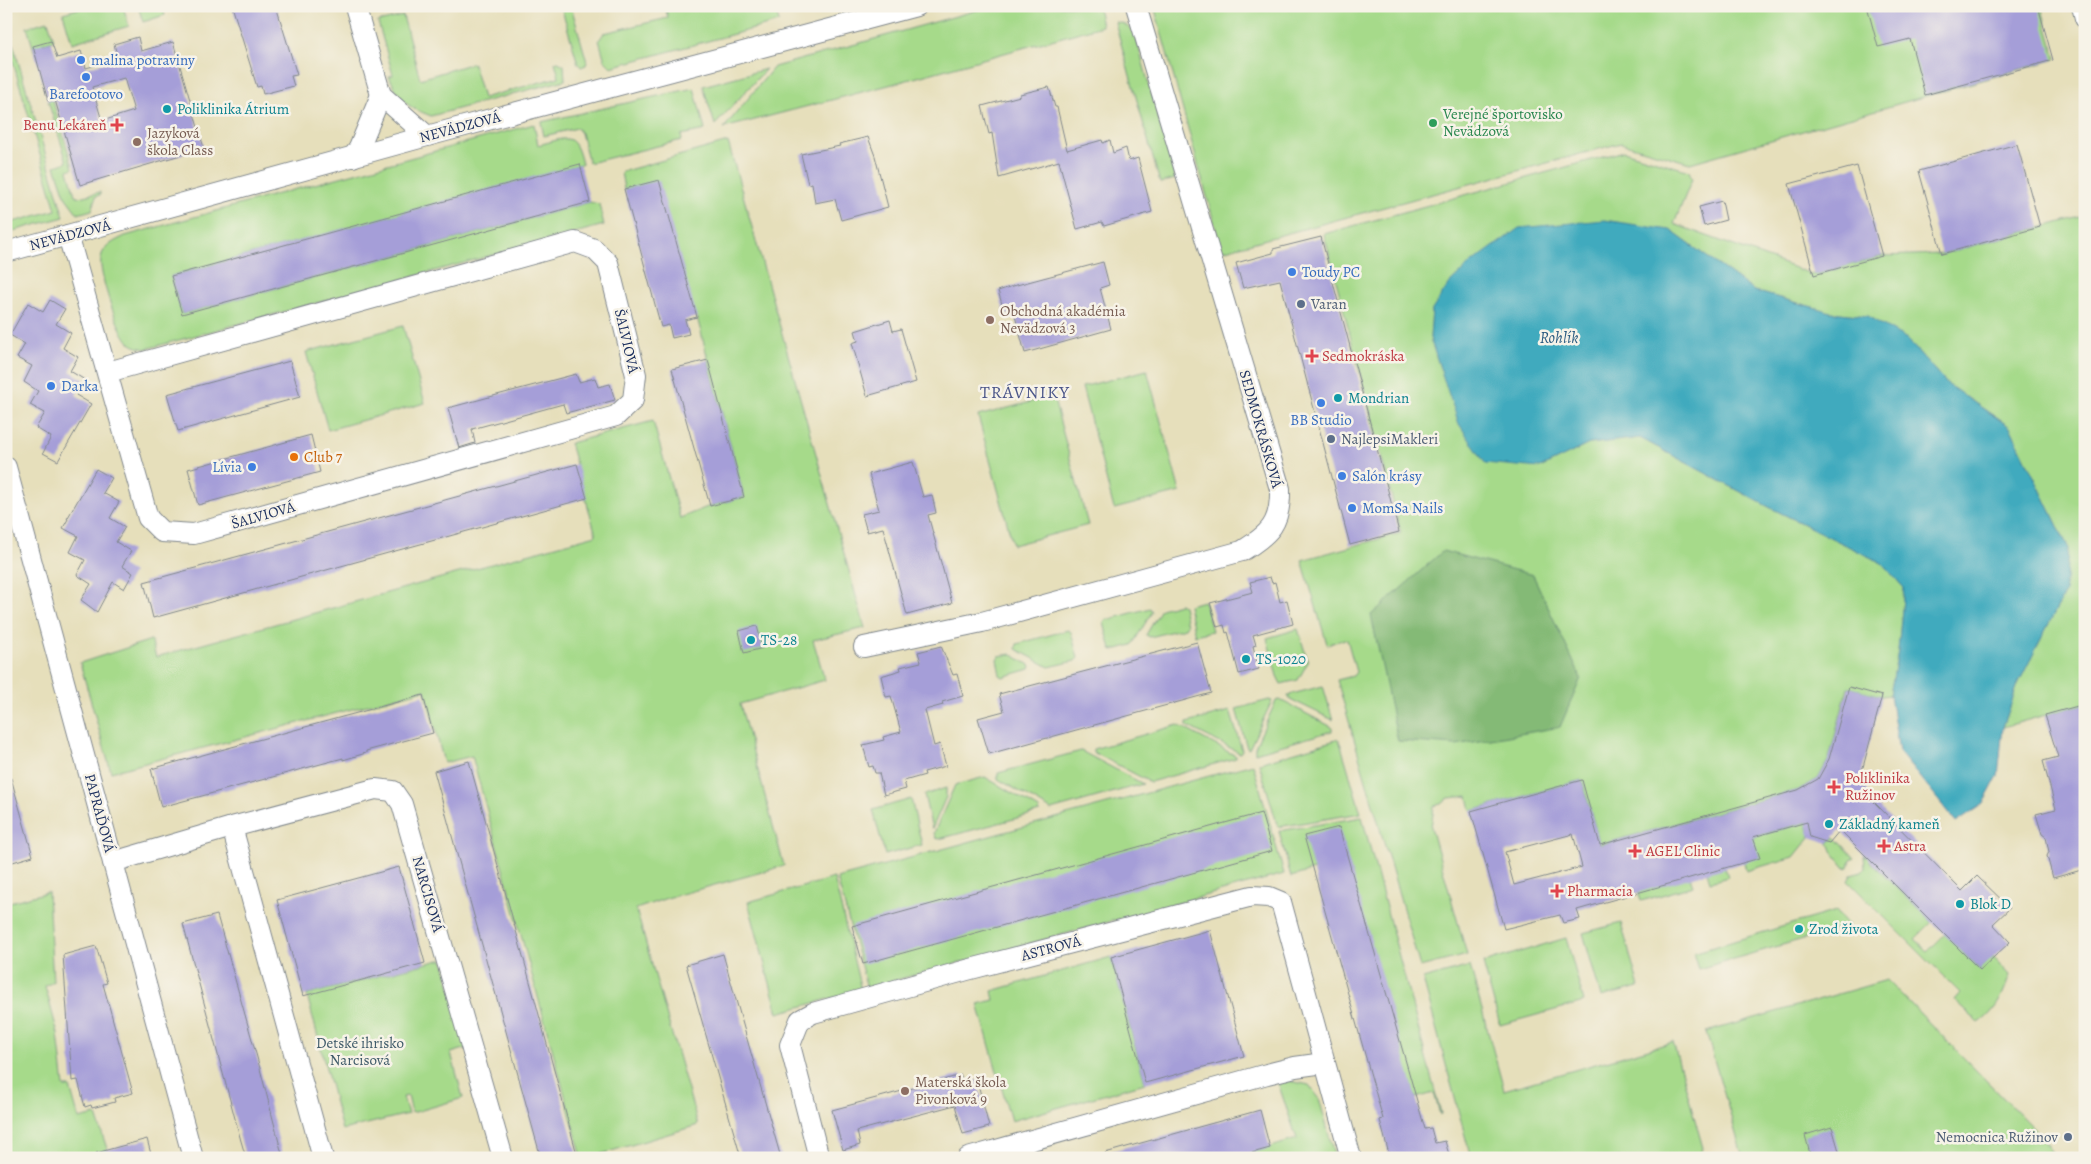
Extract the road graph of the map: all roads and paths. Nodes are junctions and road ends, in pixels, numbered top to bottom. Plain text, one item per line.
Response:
1 (355, 6) edge
2 (916, 6) edge
3 (1136, 6) edge
4 (2082, 6) edge
5 (2085, 18) edge
6 (381, 94) junction
7 (427, 136) junction
8 (353, 157) junction
9 (68, 235) junction
10 (6, 252) edge
11 (108, 372) junction
12 (6, 467) edge
13 (864, 647) dead end
14 (232, 827) junction
15 (113, 862) junction
16 (1324, 1063) junction
17 (193, 1158) edge
18 (323, 1158) edge
19 (503, 1158) edge
20 (819, 1158) edge
21 (968, 1158) edge
22 (1351, 1158) edge

1 - 6 street
2 - 7 street, NEVÄDZOVÁ
3 - 13 street, SEDMOKRÁSKOVÁ
4 - 5 street
6 - 7 street
6 - 8 street
7 - 8 street, NEVÄDZOVÁ
8 - 9 street, NEVÄDZOVÁ
9 - 10 street, NEVÄDZOVÁ
9 - 11 street, ŠALVIOVÁ
11 - 11 street, ŠALVIOVÁ
12 - 15 street, PAPRAĎOVÁ
14 - 15 street, NARCISOVÁ
14 - 18 street
14 - 19 street, NARCISOVÁ
15 - 17 street, PAPRAĎOVÁ
16 - 20 street, ASTROVÁ
16 - 21 street
16 - 22 street, ASTROVÁ

